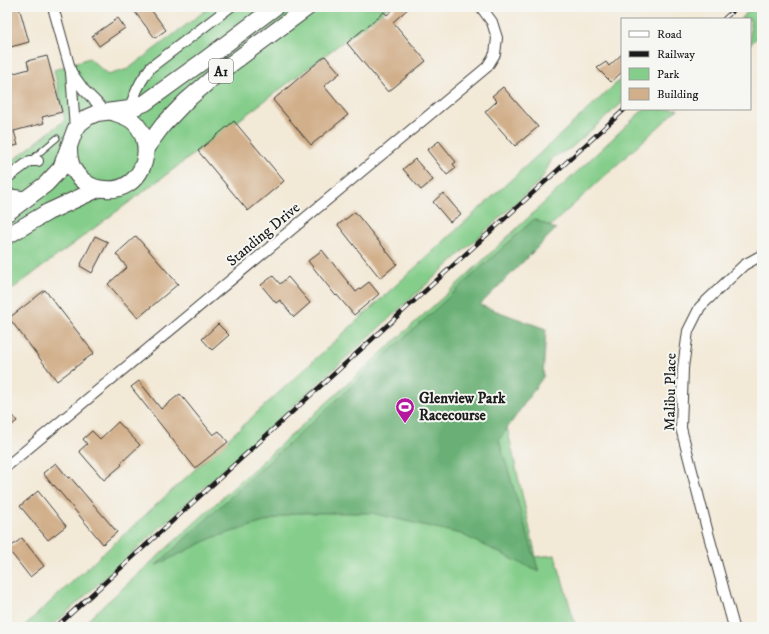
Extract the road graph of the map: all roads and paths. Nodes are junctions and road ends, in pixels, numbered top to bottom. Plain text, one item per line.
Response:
1 (53, 7) edge
2 (230, 7) edge
3 (275, 7) edge
4 (308, 7) edge
5 (481, 7) edge
6 (72, 72) junction
7 (130, 109) junction
8 (109, 112) junction
9 (75, 130) junction
10 (63, 142) junction
11 (146, 148) junction
12 (34, 161) joint
13 (7, 178) edge
14 (98, 189) junction
15 (7, 194) edge
16 (29, 197) junction
17 (7, 213) edge
18 (7, 236) edge
19 (762, 255) edge
20 (7, 466) edge
21 (734, 627) edge

1 - 6 street
2 - 7 street
3 - 7 highway, A1
4 - 11 highway, A1
5 - 20 street, Standing Drive
6 - 8 street
6 - 9 street
7 - 8 highway, A1
8 - 9 highway, A1
8 - 11 highway
9 - 10 highway, A1
10 - 12 lane
10 - 14 highway, A1
10 - 16 highway, A1
11 - 14 highway, A1
12 - 13 street
14 - 18 highway, A1
15 - 16 street
16 - 17 highway, A1
19 - 21 street, Malibu Place

